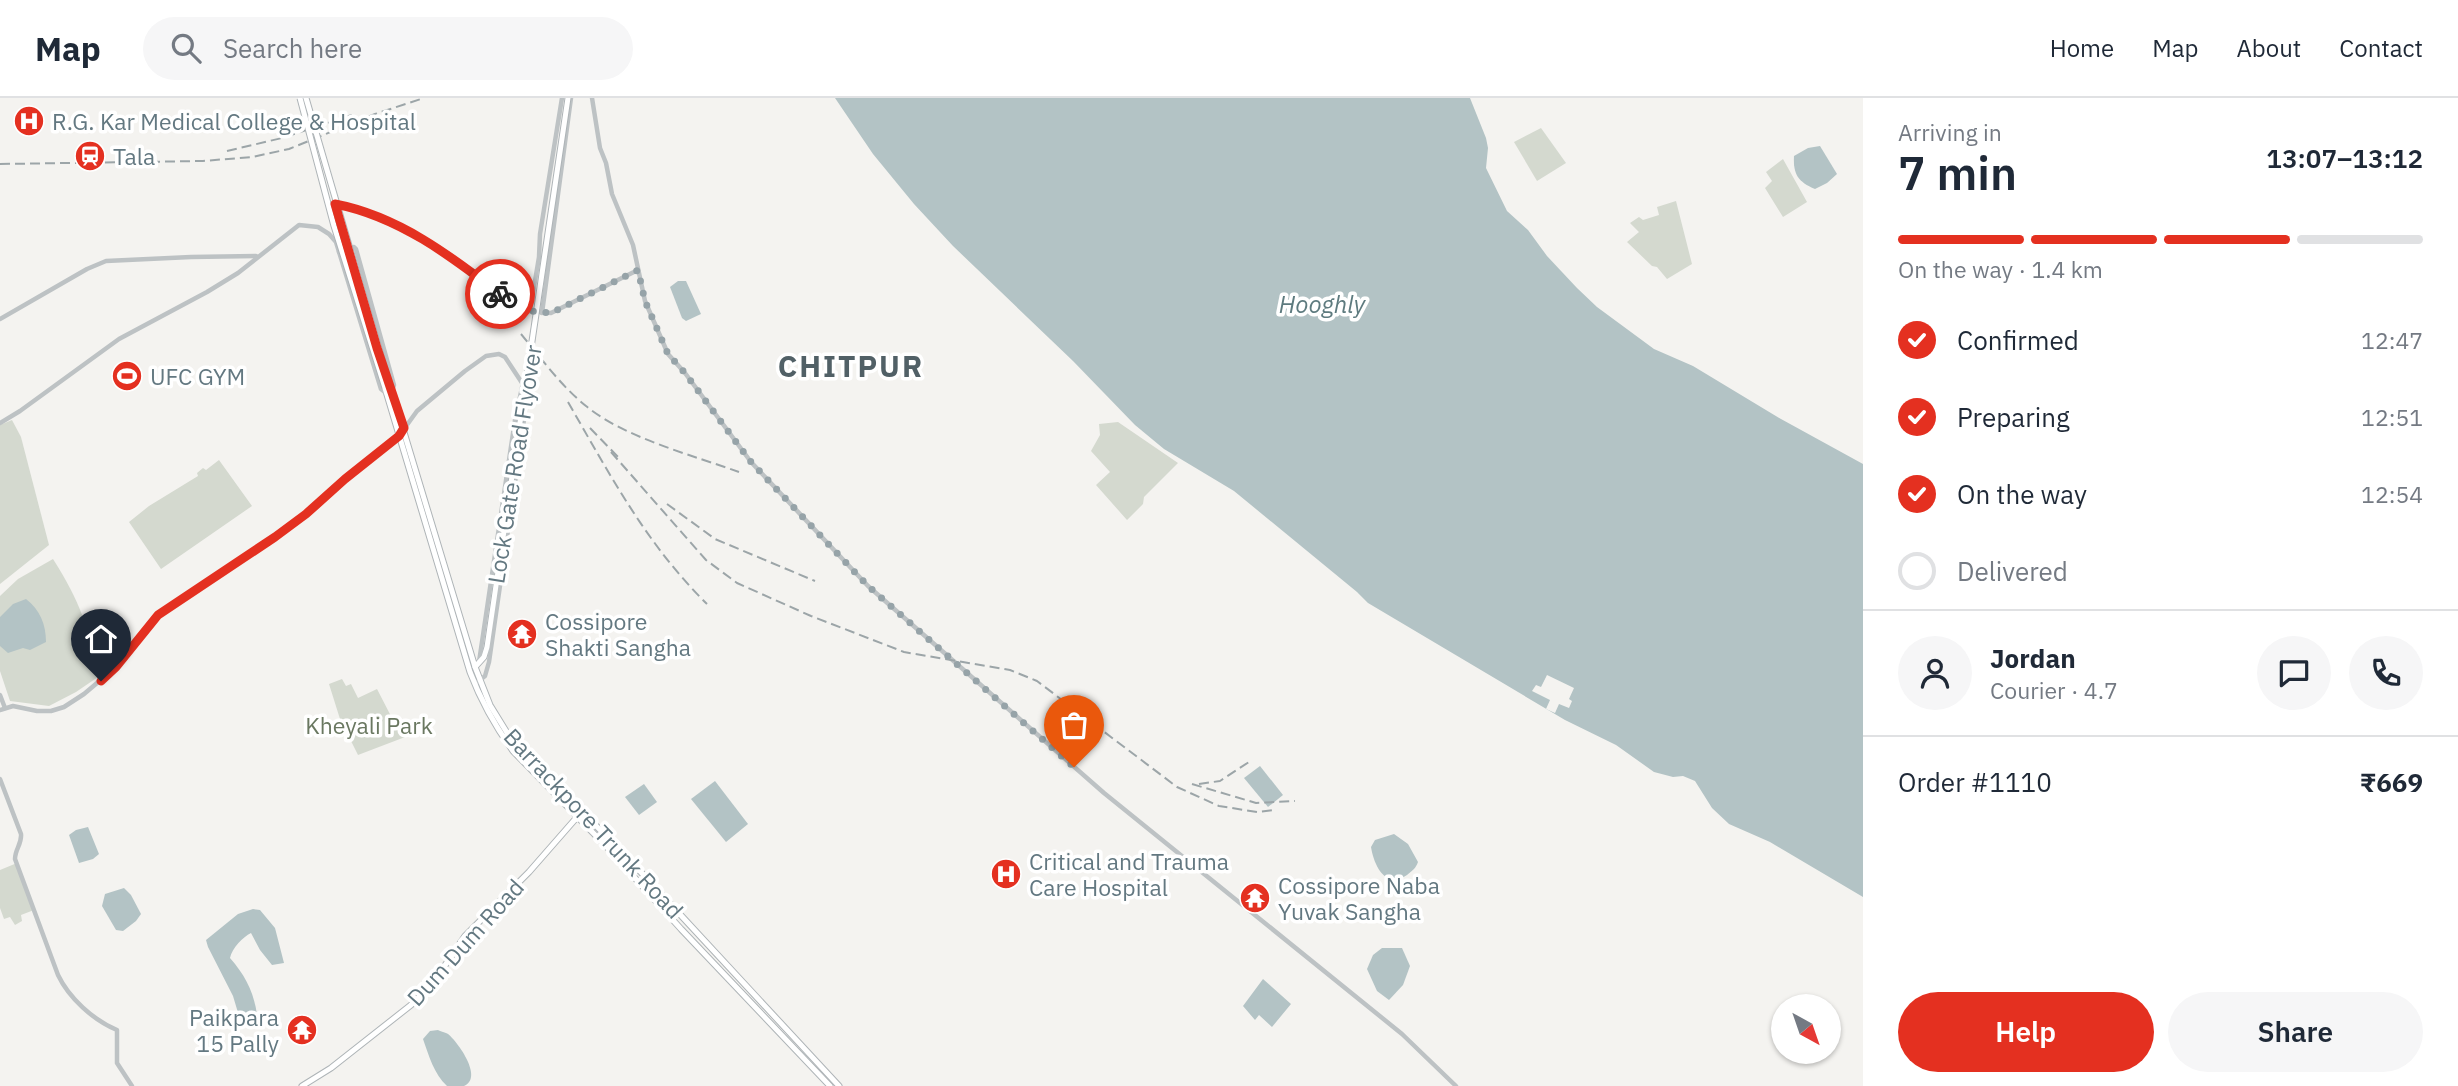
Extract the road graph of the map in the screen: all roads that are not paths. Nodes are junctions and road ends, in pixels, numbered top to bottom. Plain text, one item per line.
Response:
1 (303, 98) edge
2 (562, 98) edge
3 (569, 98) edge
4 (592, 98) edge
5 (335, 204) junction
6 (339, 252) junction
7 (256, 256) junction
8 (638, 270) junction
9 (530, 311) junction
10 (542, 313) junction
11 (0, 319) edge
12 (523, 383) junction
13 (388, 390) junction
14 (0, 423) edge
15 (404, 428) junction
16 (399, 436) junction
17 (477, 665) junction
18 (470, 672) junction
19 (478, 683) junction
20 (0, 695) edge
21 (1, 709) edge
22 (0, 779) edge
23 (583, 811) junction
24 (577, 817) junction
25 (684, 920) junction
26 (678, 926) junction
27 (132, 1086) edge
28 (302, 1086) edge
29 (830, 1086) edge
30 (839, 1086) edge
31 (1456, 1086) edge

1 - 5 main road, bridge
1 - 13 main road, bridge
2 - 9 street
3 - 10 street
3 - 17 main road, Lock Gate Road Flyover, bridge
4 - 8 street
5 - 9 street
5 - 13 main road, bridge
6 - 7 street
6 - 13 street
6 - 13 street
7 - 11 street
7 - 14 street
8 - 10 street
8 - 31 street
9 - 10 street
12 - 15 street
12 - 17 street
12 - 19 street
13 - 15 main road, Barrackpore Trunk Road
13 - 16 main road, Barrackpore Trunk Road
15 - 16 street
15 - 17 main road, Barrackpore Trunk Road
16 - 18 main road, Barrackpore Trunk Road
16 - 21 street
17 - 18 main road, Lock Gate Road Flyover
17 - 19 main road, Barrackpore Trunk Road
18 - 19 main road, Barrackpore Trunk Road
19 - 23 main road, Barrackpore Trunk Road
19 - 24 main road, Barrackpore Trunk Road
20 - 21 street
22 - 27 street
23 - 24 main road, Dum Dum Road
23 - 25 main road, Barrackpore Trunk Road
24 - 26 main road, Barrackpore Trunk Road
24 - 28 main road, Dum Dum Road
25 - 26 main road
25 - 30 main road, Barrackpore Trunk Road
26 - 29 main road, Barrackpore Trunk Road

